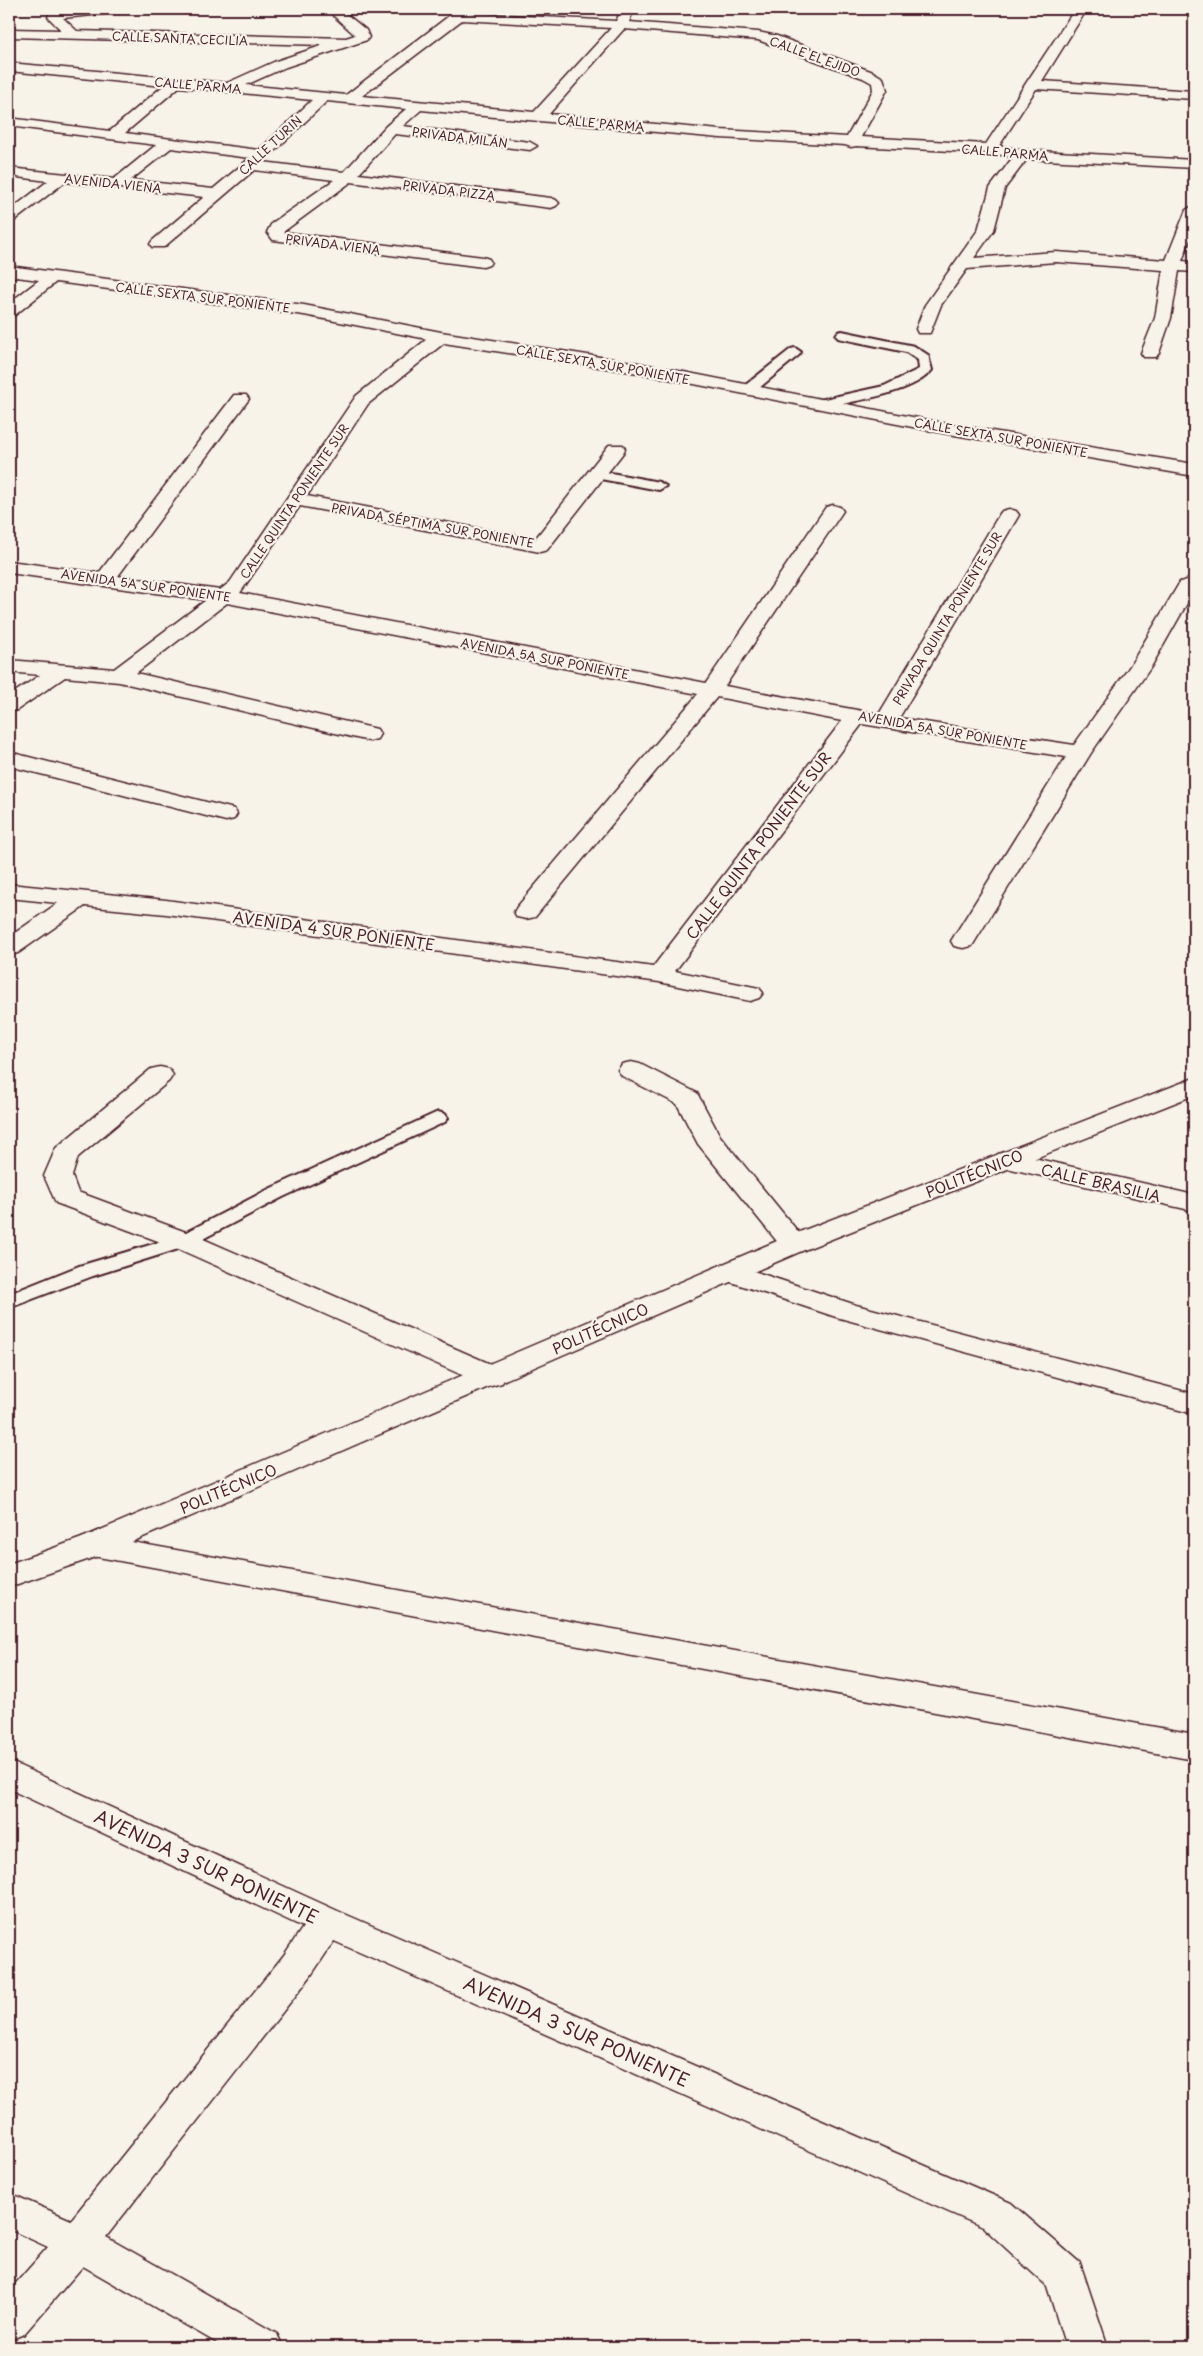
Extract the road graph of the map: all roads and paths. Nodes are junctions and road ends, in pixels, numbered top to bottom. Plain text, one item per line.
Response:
1 (113, 9) edge
2 (332, 9) edge
3 (629, 9) edge
4 (1081, 9) edge
5 (462, 12) edge
6 (621, 25) junction
7 (9, 33) edge
8 (73, 34) junction
9 (350, 42) junction
10 (15, 49) edge
11 (9, 67) edge
12 (27, 68) junction
13 (9, 82) edge
14 (175, 83) junction
15 (1034, 85) junction
16 (229, 88) junction
17 (1194, 95) edge
18 (323, 97) junction
19 (349, 99) junction
20 (416, 107) junction
21 (537, 118) junction
22 (9, 122) edge
23 (391, 129) junction
24 (114, 135) junction
25 (169, 142) junction
26 (851, 143) junction
27 (530, 146) dead end
28 (990, 150) junction
29 (262, 154) junction
30 (1022, 154) junction
31 (1194, 164) edge
32 (250, 165) junction
33 (9, 172) edge
34 (61, 178) junction
35 (347, 178) junction
36 (117, 184) junction
37 (217, 194) junction
38 (551, 203) dead end
39 (1194, 210) edge
40 (9, 218) edge
41 (158, 244) dead end
42 (483, 262) dead end
43 (963, 264) junction
44 (1172, 266) junction
45 (1194, 267) edge
46 (9, 271) edge
47 (51, 278) junction
48 (9, 311) edge
49 (924, 329) dead end
50 (842, 335) dead end
51 (441, 337) junction
52 (795, 352) dead end
53 (1150, 353) dead end
54 (748, 390) junction
55 (240, 398) dead end
56 (820, 404) junction
57 (616, 449) dead end
58 (1194, 470) edge
59 (595, 474) junction
60 (659, 486) dead end
61 (295, 499) junction
62 (833, 511) dead end
63 (1009, 515) dead end
64 (9, 567) edge
65 (106, 578) junction
66 (1194, 584) edge
67 (222, 596) junction
68 (9, 666) edge
69 (60, 671) junction
70 (119, 676) junction
71 (712, 690) junction
72 (9, 705) edge
73 (857, 716) junction
74 (886, 722) junction
75 (369, 734) dead end
76 (1080, 753) junction
77 (9, 759) edge
78 (226, 814) dead end
79 (9, 891) edge
80 (82, 898) junction
81 (526, 912) dead end
82 (963, 942) dead end
83 (9, 948) edge
84 (659, 975) junction
85 (750, 993) dead end
86 (631, 1070) dead end
87 (160, 1075) dead end
88 (1194, 1086) edge
89 (438, 1118) dead end
90 (1008, 1160) junction
91 (1194, 1203) edge
92 (184, 1241) junction
93 (794, 1244) junction
94 (729, 1272) junction
95 (9, 1302) edge
96 (491, 1376) junction
97 (1194, 1404) edge
98 (94, 1546) junction
99 (9, 1576) edge
100 (1194, 1748) edge
101 (9, 1774) edge
102 (327, 1922) junction
103 (9, 2210) edge
104 (78, 2242) junction
105 (9, 2321) edge
106 (262, 2347) edge
107 (1087, 2347) edge

1 - 8 street
2 - 9 street
3 - 6 street
4 - 15 street
5 - 6 street, CALLE EL EJIDO
5 - 19 street
6 - 21 street
6 - 26 street, CALLE EL EJIDO
7 - 8 street, CALLE SANTA CECILIA
8 - 9 street, CALLE SANTA CECILIA
9 - 16 street
10 - 12 street
11 - 12 street, CALLE PARMA
12 - 13 street
12 - 14 street, CALLE PARMA
14 - 16 street, CALLE PARMA
14 - 24 street
15 - 17 street
15 - 28 street
16 - 18 street, CALLE PARMA
18 - 19 street, CALLE PARMA
18 - 29 street, CALLE TURIN
19 - 20 street, CALLE PARMA
20 - 21 street, CALLE PARMA
20 - 23 street
21 - 26 street, CALLE PARMA
22 - 24 street
23 - 27 street, PRIVADA MILÁN
23 - 35 street
24 - 25 street
25 - 29 street
25 - 36 street
26 - 28 street, CALLE PARMA
28 - 30 street, CALLE PARMA
29 - 32 street, CALLE TURIN
30 - 31 street, CALLE PARMA
30 - 43 street
32 - 35 street, PRIVADA PIZZA
32 - 37 street, CALLE TURIN
33 - 34 street, AVENIDA VIENA
34 - 36 street, AVENIDA VIENA
34 - 40 street
35 - 38 street, PRIVADA PIZZA
35 - 42 street, PRIVADA VIENA
36 - 37 street, AVENIDA VIENA
37 - 41 street, CALLE TURIN
39 - 44 street
43 - 44 street
43 - 49 street
44 - 45 street
44 - 53 street
46 - 47 street, CALLE SEXTA SUR PONIENTE
47 - 48 street
47 - 51 street, CALLE SEXTA SUR PONIENTE
50 - 56 lane
51 - 54 street, CALLE SEXTA SUR PONIENTE
51 - 61 street, CALLE QUINTA PONIENTE SUR
52 - 54 lane
54 - 56 street, CALLE SEXTA SUR PONIENTE
55 - 65 street
56 - 58 street, CALLE SEXTA SUR PONIENTE
57 - 59 street, PRIVADA SÉPTIMA SUR PONIENTE
59 - 60 lane
59 - 61 street, PRIVADA SÉPTIMA SUR PONIENTE
61 - 67 street, CALLE QUINTA PONIENTE SUR
62 - 71 street
63 - 74 street, PRIVADA QUINTA PONIENTE SUR
64 - 65 street, AVENIDA 5A SUR PONIENTE
65 - 67 street, AVENIDA 5A SUR PONIENTE
66 - 76 street
67 - 70 street, CALLE QUINTA PONIENTE SUR
67 - 71 street, AVENIDA 5A SUR PONIENTE
68 - 69 street
69 - 70 street
69 - 72 street
70 - 75 street
71 - 73 street, AVENIDA 5A SUR PONIENTE
71 - 81 street
73 - 74 street, AVENIDA 5A SUR PONIENTE
73 - 84 street, CALLE QUINTA PONIENTE SUR
74 - 76 street, AVENIDA 5A SUR PONIENTE
76 - 82 street
77 - 78 street
79 - 80 street, AVENIDA 4 SUR PONIENTE
80 - 83 street
80 - 84 street, AVENIDA 4 SUR PONIENTE
84 - 85 street, AVENIDA 4 SUR PONIENTE
86 - 93 street
87 - 92 street
88 - 90 street, POLITÉCNICO
89 - 92 lane
90 - 91 street, CALLE BRASILIA
90 - 93 street, POLITÉCNICO
92 - 95 lane
92 - 96 street
93 - 94 street, POLITÉCNICO
94 - 96 street, POLITÉCNICO
94 - 97 street
96 - 98 street, POLITÉCNICO
98 - 99 street, POLITÉCNICO
98 - 100 street
101 - 102 street, AVENIDA 3 SUR PONIENTE
102 - 104 street
102 - 107 street, AVENIDA 3 SUR PONIENTE
103 - 104 street
104 - 105 street
104 - 106 street

